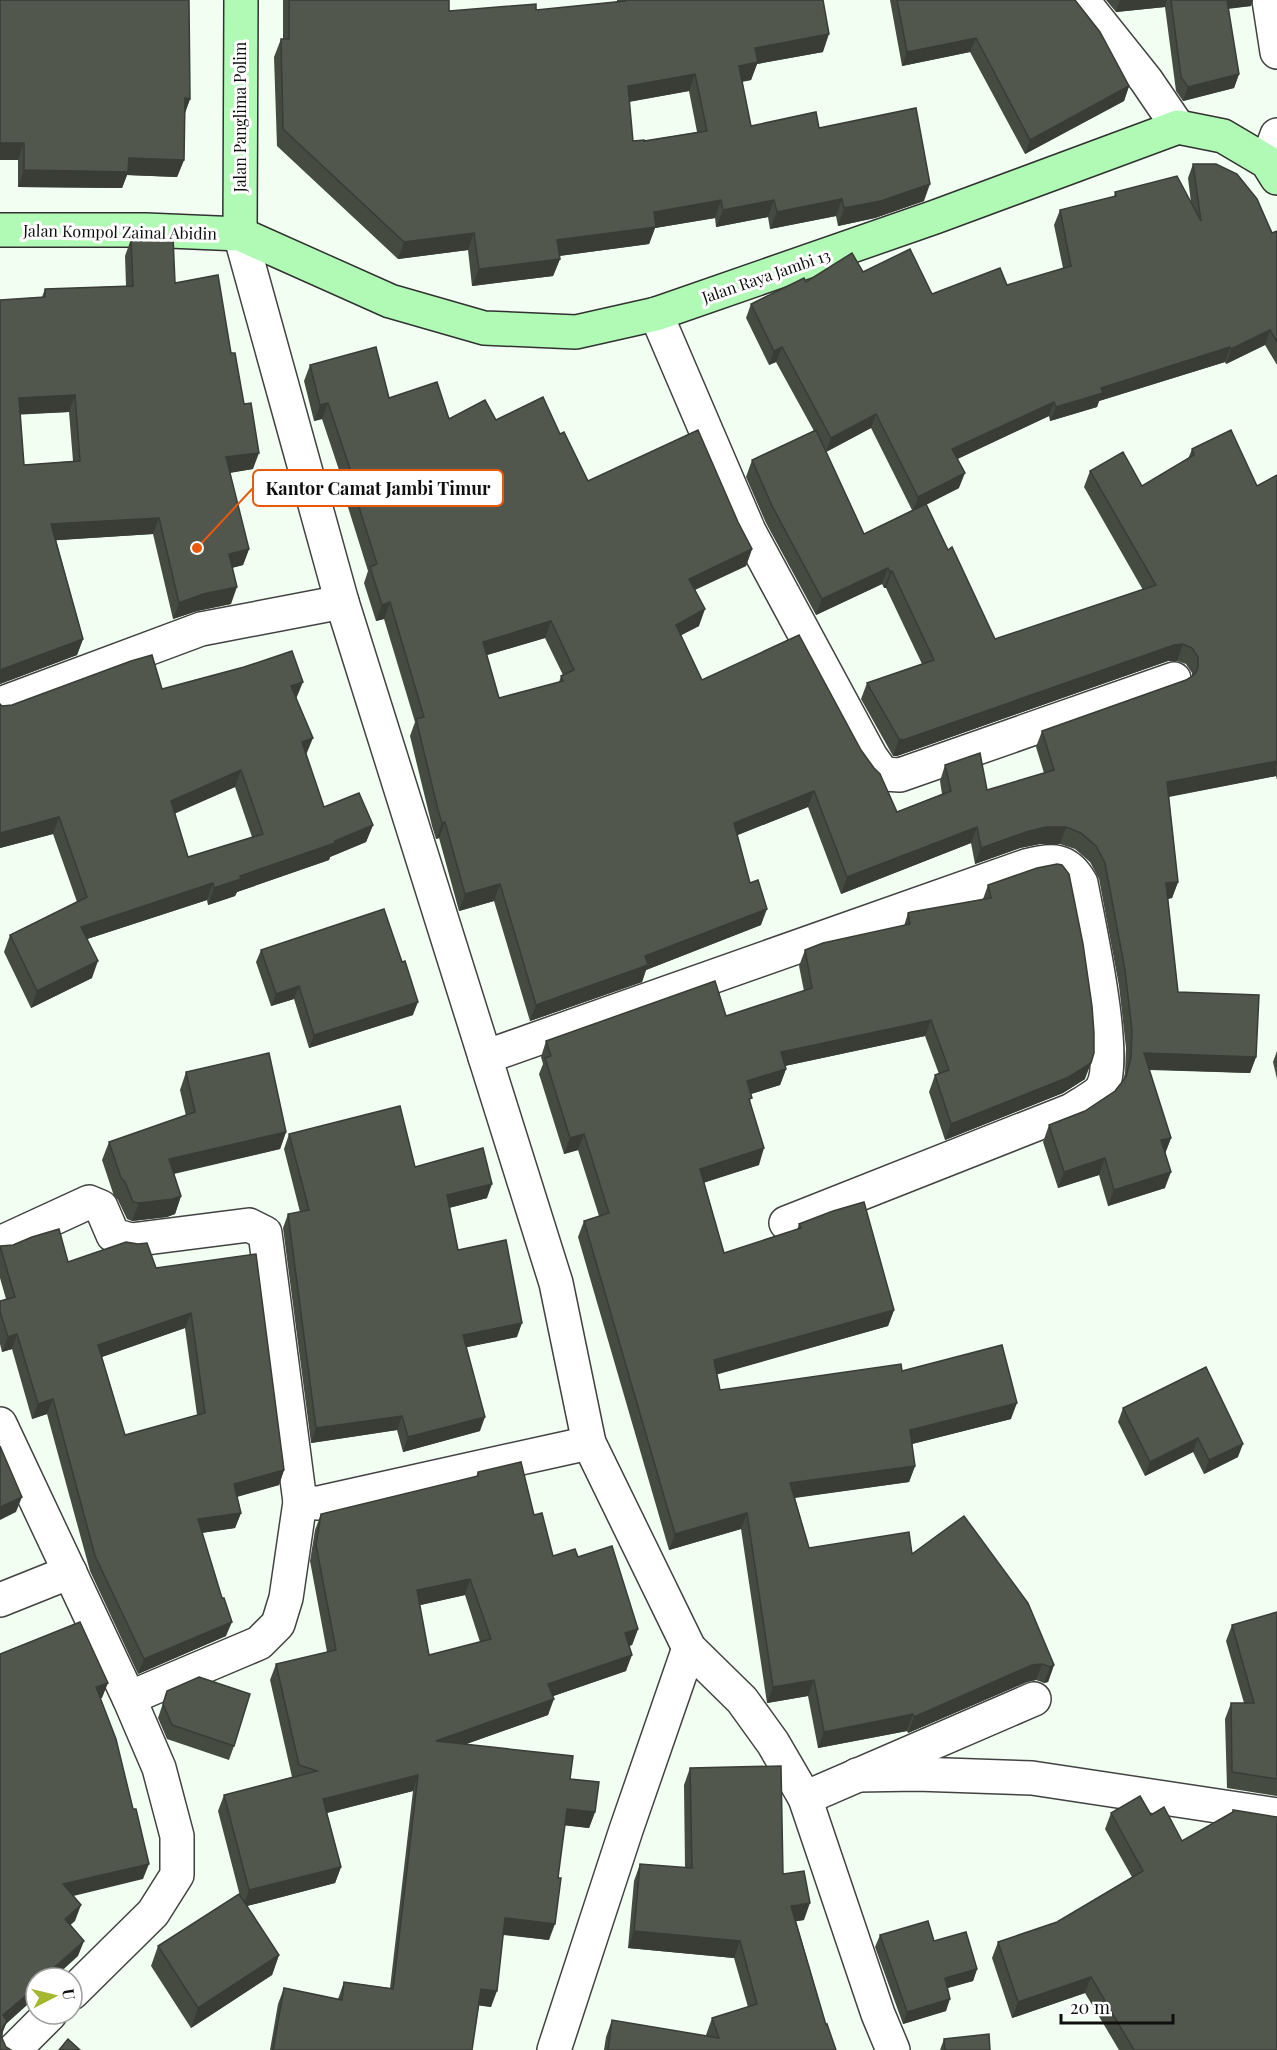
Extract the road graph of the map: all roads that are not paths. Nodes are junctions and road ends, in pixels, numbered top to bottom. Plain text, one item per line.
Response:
1 (241, 0) edge
2 (1082, 0) edge
3 (1269, 0) edge
4 (1277, 52) edge
5 (1178, 127) junction
6 (1274, 158) edge
7 (0, 230) edge
8 (240, 234) junction
9 (656, 314) junction
10 (342, 602) junction
11 (1174, 679) dead end
12 (0, 704) edge
13 (485, 1058) junction
14 (786, 1223) dead end
15 (0, 1243) edge
16 (0, 1424) edge
17 (589, 1443) junction
18 (300, 1502) junction
19 (70, 1572) junction
20 (0, 1600) edge
21 (689, 1648) junction
22 (129, 1698) junction
23 (1034, 1699) dead end
24 (857, 1775) junction
25 (804, 1798) junction
26 (1277, 1815) edge
27 (84, 1981) edge
28 (38, 2026) edge
29 (14, 2050) edge
30 (554, 2050) edge
31 (892, 2050) edge

1 - 8 street, Jalan Panglima Polim
2 - 5 street
3 - 4 street
5 - 6 street
5 - 9 street, Jalan Raya Jambi 13
7 - 8 street, Jalan Kompol Zainal Abidin
8 - 9 street, Jalan Raya Jambi 13
8 - 10 street
9 - 11 street
10 - 12 street
10 - 13 street
13 - 14 street
13 - 17 street
15 - 18 street
16 - 19 street
17 - 18 street
17 - 21 street
18 - 22 street
19 - 20 street
19 - 22 street
21 - 25 street
21 - 30 street
22 - 27 street
23 - 24 street
24 - 25 street
24 - 26 street
25 - 31 street
28 - 29 street

